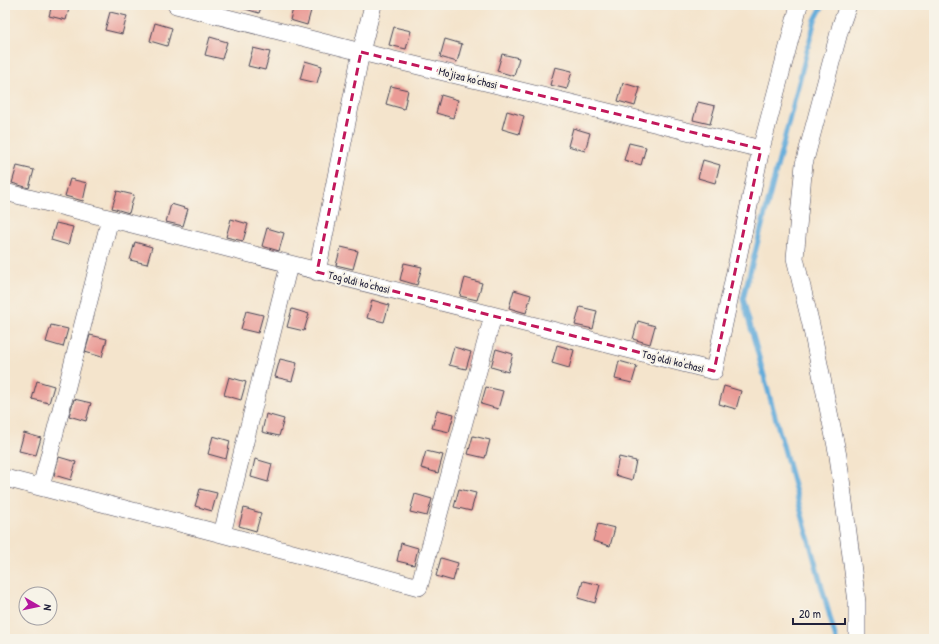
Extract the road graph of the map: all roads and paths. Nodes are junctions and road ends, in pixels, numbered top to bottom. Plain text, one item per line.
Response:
1 (176, 5) edge
2 (373, 5) edge
3 (799, 5) edge
4 (848, 5) edge
5 (360, 52) junction
6 (761, 149) junction
7 (5, 192) edge
8 (110, 219) junction
9 (289, 264) junction
10 (317, 272) junction
11 (494, 316) junction
12 (5, 478) edge
13 (41, 487) junction
14 (222, 534) junction
15 (857, 639) edge

1 - 5 street, Mo'jiza ko'chasi
2 - 5 street
3 - 6 street
4 - 15 street
5 - 6 street, Mo'jiza ko'chasi
5 - 10 street
6 - 11 street, Tog'oldi ko'chasi
7 - 8 street, Tog'oldi ko'chasi
8 - 9 street, Tog'oldi ko'chasi
8 - 13 street
9 - 10 street, Tog'oldi ko'chasi
9 - 14 street
10 - 11 street, Tog'oldi ko'chasi
11 - 14 street
12 - 13 street
13 - 14 street

